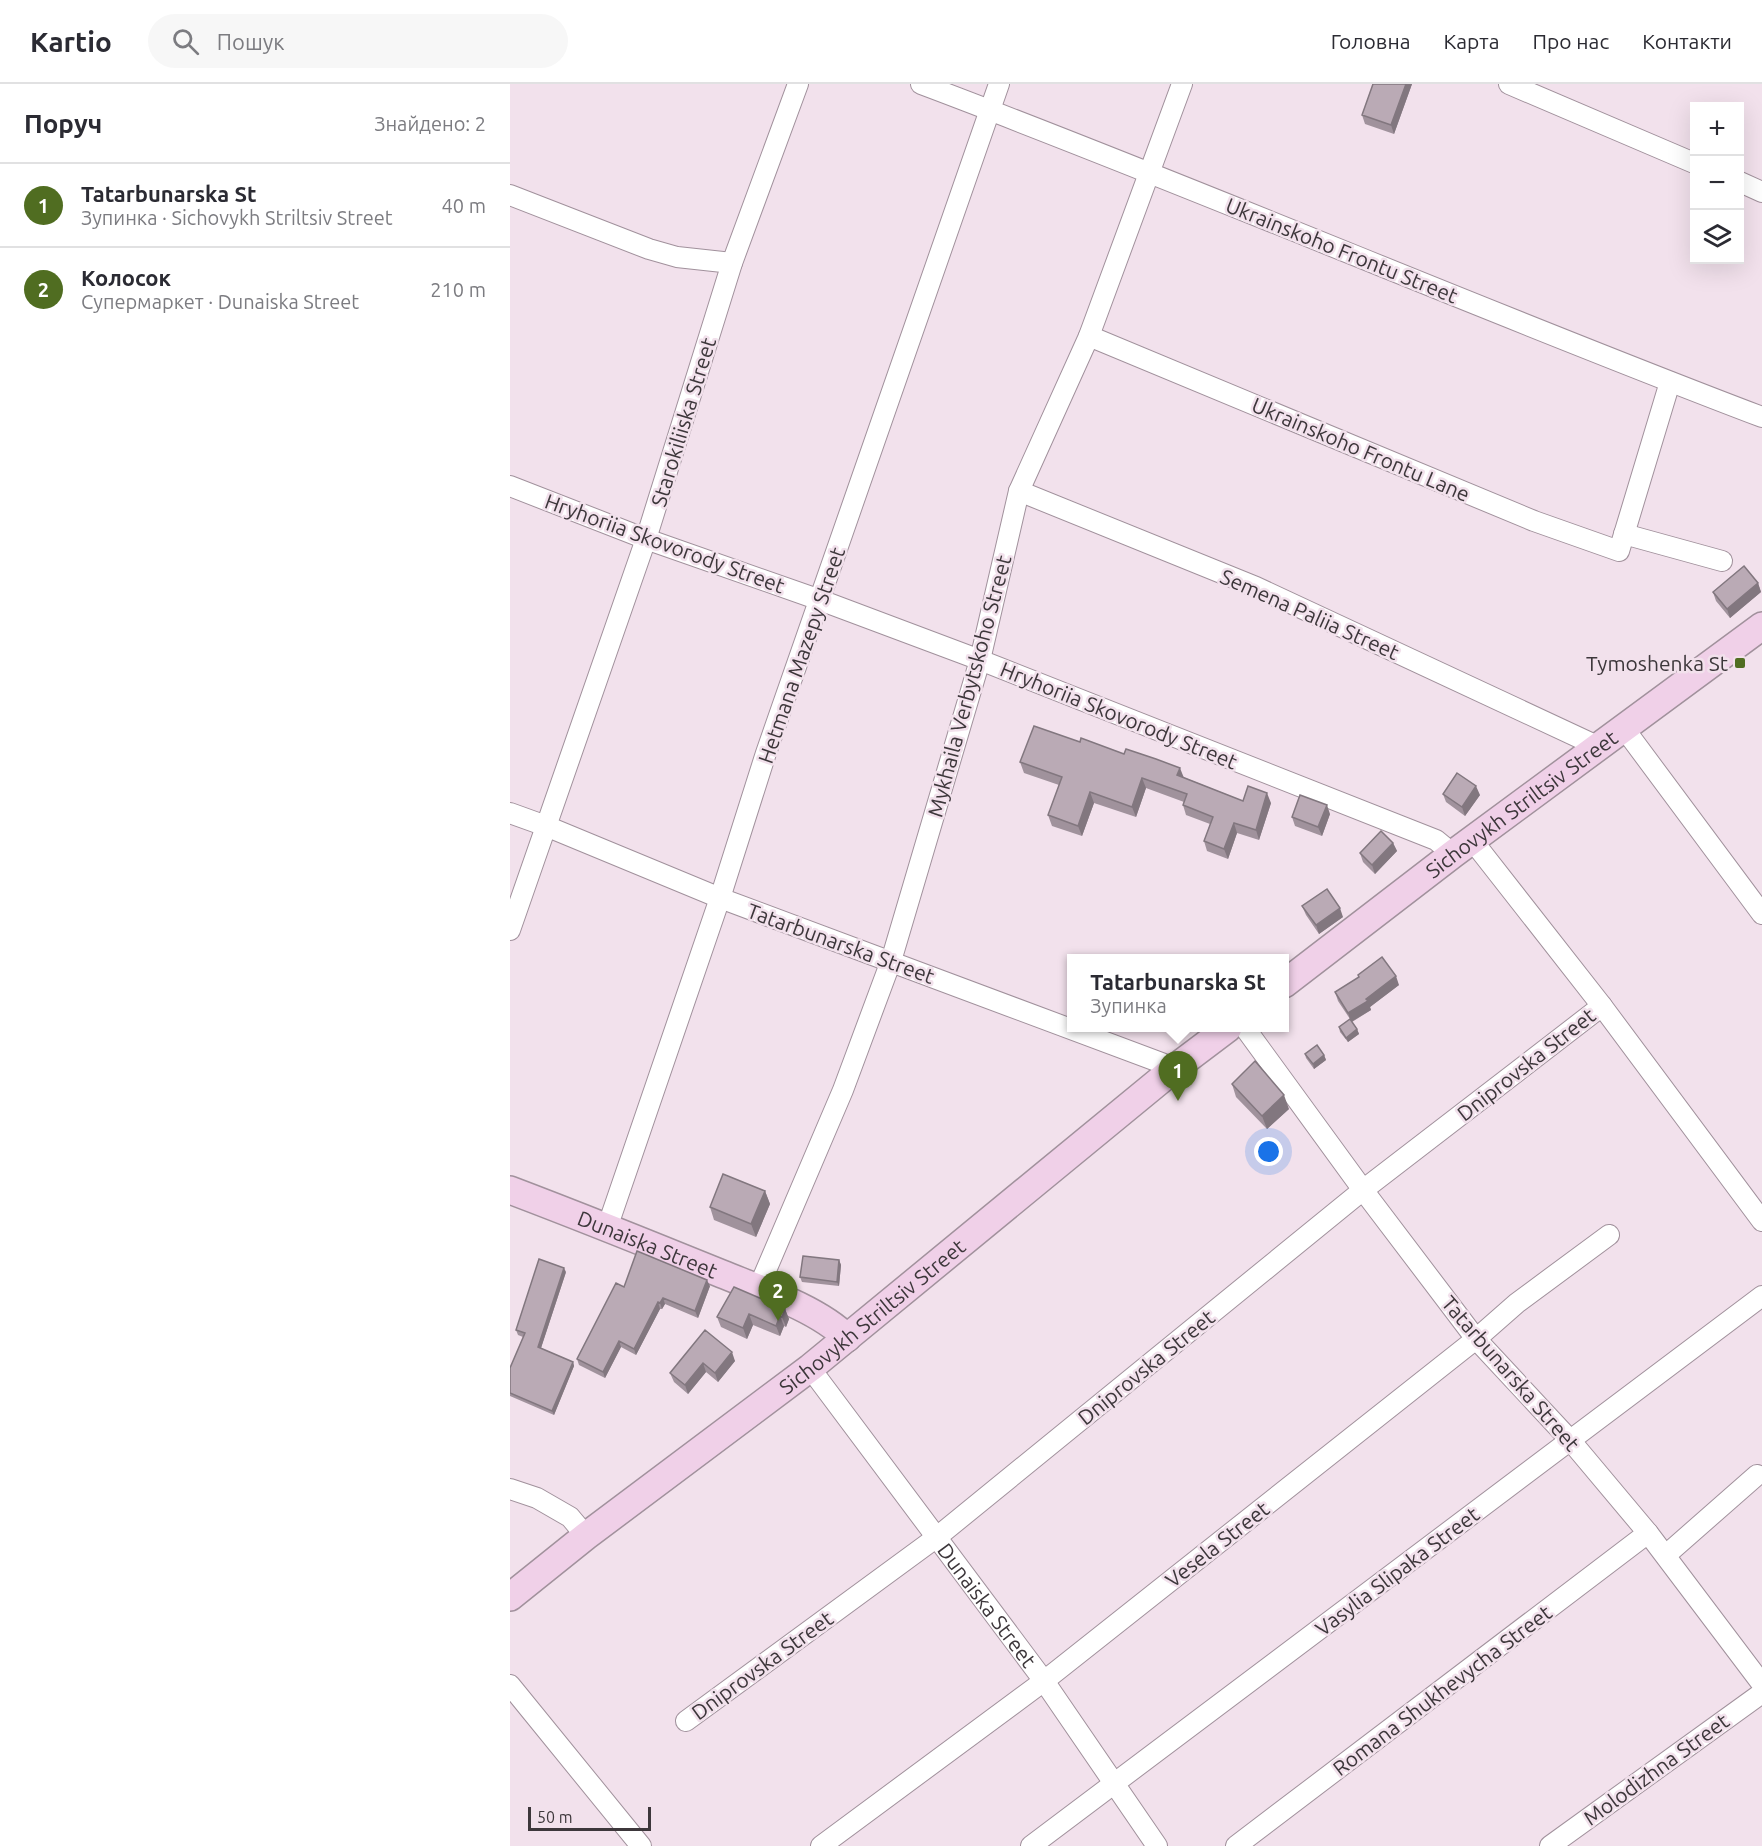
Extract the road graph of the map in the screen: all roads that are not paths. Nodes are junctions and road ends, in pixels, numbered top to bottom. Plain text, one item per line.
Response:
1 (798, 84) edge
2 (921, 84) edge
3 (999, 84) edge
4 (1182, 84) edge
5 (1509, 84) edge
6 (991, 110) junction
7 (1690, 161) edge
8 (1149, 173) junction
9 (1744, 184) edge
10 (1762, 192) edge
11 (510, 195) edge
12 (732, 263) junction
13 (1089, 336) junction
14 (1670, 382) junction
15 (1762, 417) edge
16 (510, 486) edge
17 (1019, 491) junction
18 (1624, 534) junction
19 (646, 539) junction
20 (1722, 561) dead end
21 (820, 600) junction
22 (1762, 626) edge
23 (980, 660) junction
24 (1623, 727) junction
25 (1597, 746) junction
26 (510, 813) edge
27 (546, 826) junction
28 (1462, 847) junction
29 (720, 898) junction
30 (1762, 914) edge
31 (510, 930) edge
32 (891, 961) junction
33 (1289, 980) edge
34 (1602, 1006) junction
35 (1067, 1027) edge
36 (1079, 1032) edge
37 (1223, 1032) edge
38 (1248, 1032) edge
39 (1175, 1068) junction
40 (510, 1190) edge
41 (1363, 1190) junction
42 (1762, 1221) edge
43 (607, 1227) junction
44 (1609, 1235) dead end
45 (758, 1289) junction
46 (1762, 1296) edge
47 (847, 1338) junction
48 (1476, 1339) junction
49 (810, 1368) junction
50 (1570, 1440) junction
51 (1757, 1474) dead end
52 (510, 1489) edge
53 (1648, 1533) junction
54 (586, 1536) junction
55 (937, 1537) junction
56 (1666, 1555) junction
57 (510, 1597) edge
58 (1044, 1681) junction
59 (1762, 1684) edge
60 (510, 1685) edge
61 (1762, 1692) edge
62 (686, 1721) dead end
63 (1114, 1784) junction
64 (641, 1846) edge
65 (821, 1846) edge
66 (1031, 1846) edge
67 (1157, 1846) edge
68 (1236, 1846) edge
69 (1550, 1846) edge

1 - 12 street, Starokiliiska Street
2 - 6 street, Ukrainskoho Frontu Street
3 - 6 street, Hetmana Mazepy Street
4 - 8 street, Mykhaila Verbytskoho Street
5 - 7 street
6 - 8 street, Ukrainskoho Frontu Street
6 - 21 street, Hetmana Mazepy Street
8 - 13 street, Mykhaila Verbytskoho Street
8 - 14 street, Ukrainskoho Frontu Street
9 - 10 street
11 - 12 street
12 - 19 street, Starokiliiska Street
13 - 17 street, Mykhaila Verbytskoho Street
13 - 18 street, Ukrainskoho Frontu Lane
14 - 15 street, Ukrainskoho Frontu Street
14 - 18 street
16 - 19 street, Hryhoriia Skovorody Street
17 - 23 street, Mykhaila Verbytskoho Street
17 - 25 street, Semena Paliia Street
18 - 20 street
19 - 21 street, Hryhoriia Skovorody Street
19 - 27 street, Starokiliiska Street
21 - 23 street, Hryhoriia Skovorody Street
21 - 29 street, Hetmana Mazepy Street
22 - 24 main road, Sichovykh Striltsiv Street
23 - 28 street, Hryhoriia Skovorody Street
23 - 32 street, Mykhaila Verbytskoho Street
24 - 25 main road, Sichovykh Striltsiv Street
24 - 30 street
25 - 28 main road, Sichovykh Striltsiv Street
26 - 27 street, Tatarbunarska Street
27 - 29 street, Tatarbunarska Street
27 - 31 street, Starokiliiska Street
28 - 33 main road, Sichovykh Striltsiv Street
28 - 34 street, Hryhoriia Skovorody Street
29 - 32 street, Tatarbunarska Street
29 - 43 street, Hetmana Mazepy Street
32 - 35 street, Tatarbunarska Street
32 - 45 street, Mykhaila Verbytskoho Street
34 - 41 street, Dniprovska Street
34 - 42 street, Hryhoriia Skovorody Street
36 - 39 street, Tatarbunarska Street
37 - 39 main road, Sichovykh Striltsiv Street
38 - 41 street, Tatarbunarska Street
39 - 47 main road, Sichovykh Striltsiv Street
40 - 43 main road, Dunaiska Street
41 - 48 street, Tatarbunarska Street
41 - 55 street, Dniprovska Street
43 - 45 main road, Dunaiska Street
44 - 48 street, Vesela Street
45 - 47 main road, Dunaiska Street
46 - 50 street, Vasylia Slipaka Street
47 - 49 main road, Sichovykh Striltsiv Street
48 - 50 street, Tatarbunarska Street
48 - 58 street, Vesela Street
49 - 54 main road, Sichovykh Striltsiv Street
49 - 55 street, Dunaiska Street
50 - 53 street, Tatarbunarska Street
50 - 63 street, Vasylia Slipaka Street
51 - 56 street
52 - 54 street
53 - 56 street, Tatarbunarska Street
53 - 68 street, Romana Shukhevycha Street
54 - 57 main road, Sichovykh Striltsiv Street
55 - 58 street, Dunaiska Street
55 - 62 street, Dniprovska Street
56 - 59 street, Tatarbunarska Street
58 - 63 street, Dunaiska Street
58 - 65 street, Vesela Street
60 - 64 street
61 - 69 street, Molodizhna Street
63 - 66 street, Vasylia Slipaka Street
63 - 67 street, Dunaiska Street

